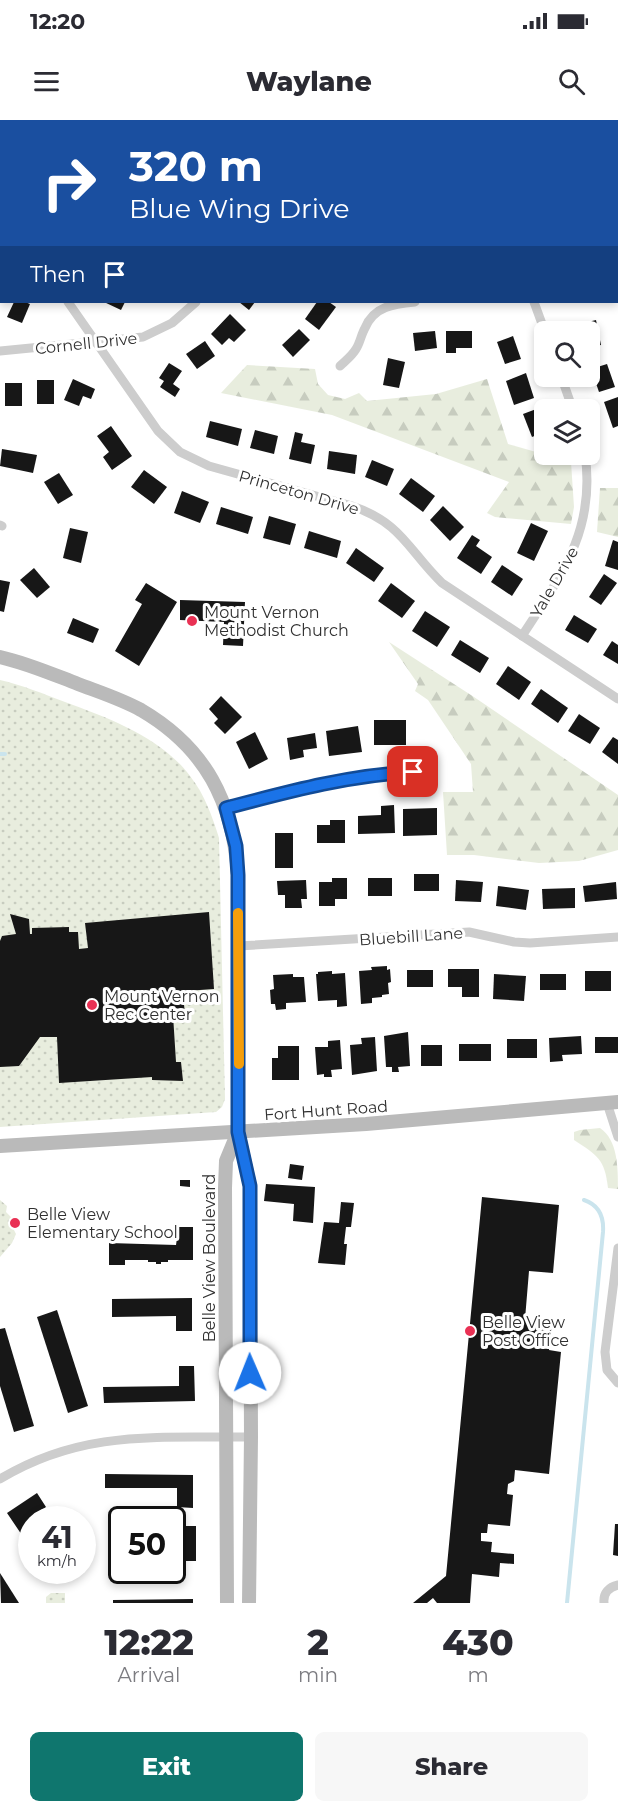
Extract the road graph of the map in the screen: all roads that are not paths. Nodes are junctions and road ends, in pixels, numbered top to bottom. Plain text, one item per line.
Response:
1 (69, 303) edge
2 (195, 303) edge
3 (395, 303) edge
4 (534, 303) edge
5 (541, 321) edge
6 (96, 342) junction
7 (0, 351) edge
8 (339, 366) dead end
9 (586, 465) edge
10 (522, 636) junction
11 (0, 657) edge
12 (618, 699) edge
13 (413, 772) dead end
14 (226, 808) junction
15 (618, 937) edge
16 (238, 946) junction
17 (612, 1102) edge
18 (238, 1132) junction
19 (618, 1137) edge
20 (0, 1146) edge
21 (618, 1248) edge
22 (618, 1383) edge
23 (226, 1437) junction
24 (251, 1437) junction
25 (0, 1479) edge
26 (618, 1585) edge
27 (227, 1603) edge
28 (249, 1603) edge
29 (604, 1603) edge

1 - 6 street, Princeton Drive
2 - 6 street, Cornell Drive
3 - 8 street
4 - 5 street
6 - 7 street, Cornell Drive
6 - 10 street, Princeton Drive
9 - 10 street, Yale Drive
10 - 12 street, Princeton Drive
11 - 14 main road, Belle View Boulevard
13 - 14 street
14 - 16 main road, Belle View Boulevard
15 - 16 street, Bluebill Lane
16 - 18 main road, Belle View Boulevard
17 - 18 main road, Fort Hunt Road
17 - 19 street
18 - 20 main road, Fort Hunt Road
18 - 23 main road, Belle View Boulevard
18 - 24 main road, Belle View Boulevard
21 - 22 street
23 - 24 street
23 - 25 street
23 - 27 main road, Belle View Boulevard
24 - 28 main road, Belle View Boulevard
26 - 29 street

